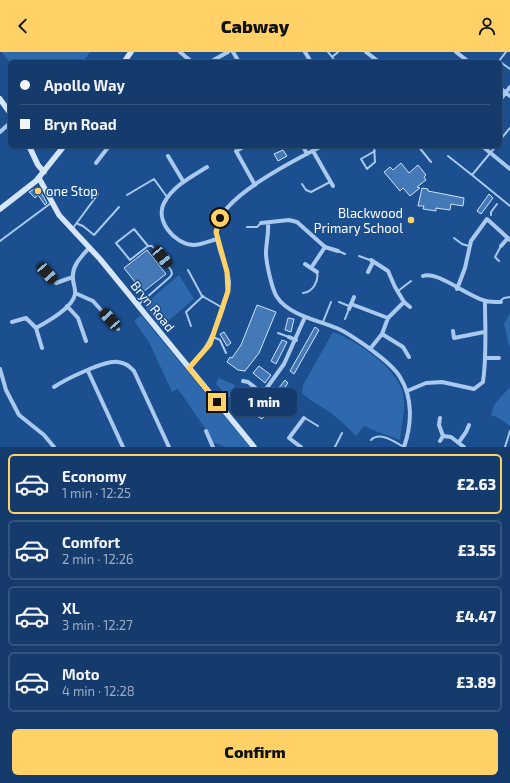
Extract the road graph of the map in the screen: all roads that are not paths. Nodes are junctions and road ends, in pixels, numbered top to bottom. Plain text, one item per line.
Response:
1 (228, 52) edge
2 (328, 52) edge
3 (338, 52) edge
4 (366, 52) edge
5 (456, 52) edge
6 (506, 52) edge
7 (332, 57) junction
8 (214, 60) edge
9 (334, 60) edge
10 (376, 60) edge
11 (466, 60) edge
12 (500, 60) edge
13 (502, 63) edge
14 (510, 70) edge
15 (510, 87) edge
16 (502, 89) edge
17 (506, 92) junction
18 (510, 96) edge
19 (502, 97) edge
20 (0, 99) edge
21 (8, 110) edge
22 (8, 125) edge
23 (510, 128) edge
24 (0, 132) edge
25 (509, 132) edge
26 (30, 148) edge
27 (62, 148) edge
28 (107, 148) edge
29 (241, 148) edge
30 (304, 148) edge
31 (318, 148) edge
32 (374, 148) edge
33 (420, 148) edge
34 (484, 148) edge
35 (494, 148) edge
36 (313, 151) junction
37 (375, 152) junction
38 (490, 153) junction
39 (308, 154) junction
40 (168, 156) dead end
41 (448, 156) dead end
42 (431, 162) dead end
43 (96, 163) dead end
44 (207, 167) dead end
45 (510, 169) edge
46 (44, 172) junction
47 (472, 175) junction
48 (39, 178) junction
49 (183, 181) junction
50 (331, 181) junction
51 (302, 184) dead end
52 (255, 185) junction
53 (333, 186) dead end
54 (98, 194) dead end
55 (128, 195) dead end
56 (168, 197) junction
57 (51, 203) junction
58 (497, 204) dead end
59 (510, 206) edge
60 (119, 207) dead end
61 (0, 209) edge
62 (491, 215) joint
63 (487, 219) junction
64 (261, 223) joint
65 (268, 223) junction
66 (78, 224) junction
67 (247, 227) dead end
68 (72, 229) junction
69 (454, 238) dead end
70 (217, 239) junction
71 (509, 239) edge
72 (0, 241) edge
73 (148, 246) junction
74 (470, 246) junction
75 (501, 246) joint
76 (90, 247) junction
77 (325, 247) junction
78 (338, 251) joint
79 (345, 254) dead end
80 (359, 256) dead end
81 (372, 261) junction
82 (500, 261) dead end
83 (305, 264) dead end
84 (311, 268) junction
85 (188, 270) dead end
86 (317, 272) joint
87 (368, 272) dead end
88 (47, 273) dead end
89 (423, 276) dead end
90 (72, 277) junction
91 (411, 281) dead end
92 (457, 289) junction
93 (397, 291) junction
94 (75, 293) junction
95 (303, 293) dead end
96 (203, 296) junction
97 (354, 297) dead end
98 (510, 297) edge
99 (485, 301) junction
100 (331, 302) dead end
101 (338, 302) dead end
102 (404, 302) junction
103 (500, 302) joint
104 (138, 305) junction
105 (67, 306) junction
106 (350, 306) junction
107 (410, 307) dead end
108 (223, 308) junction
109 (305, 317) junction
110 (388, 318) junction
111 (345, 319) dead end
112 (12, 322) dead end
113 (323, 324) junction
114 (191, 326) dead end
115 (36, 328) junction
116 (118, 329) dead end
117 (453, 331) dead end
118 (484, 332) junction
119 (278, 333) dead end
120 (382, 334) junction
121 (213, 337) junction
122 (289, 337) joint
123 (296, 340) junction
124 (86, 341) dead end
125 (42, 348) dead end
126 (370, 350) junction
127 (226, 353) dead end
128 (409, 357) dead end
129 (486, 358) junction
130 (499, 358) dead end
131 (189, 368) junction
132 (0, 369) edge
133 (88, 371) junction
134 (243, 381) dead end
135 (54, 386) dead end
136 (254, 386) junction
137 (407, 391) junction
138 (263, 394) junction
139 (247, 395) dead end
140 (256, 403) dead end
141 (304, 418) joint
142 (440, 418) dead end
143 (469, 425) dead end
144 (318, 426) dead end
145 (206, 431) dead end
146 (510, 431) edge
147 (342, 433) dead end
148 (443, 436) junction
149 (372, 440) dead end
150 (440, 441) dead end
151 (459, 442) junction
152 (54, 447) edge
153 (123, 447) edge
154 (169, 447) edge
155 (214, 447) edge
156 (254, 447) edge
157 (301, 447) edge
158 (335, 447) edge
159 (404, 447) edge
160 (464, 447) edge
161 (506, 447) edge

1 - 8 street
2 - 7 lane
3 - 7 lane
4 - 10 street
5 - 11 street
6 - 12 lane
7 - 9 lane
13 - 14 lane
15 - 17 street
16 - 17 street
17 - 18 street
17 - 19 street
20 - 21 street
22 - 24 street
23 - 25 lane
26 - 46 street
27 - 46 street
28 - 43 street
29 - 52 street
30 - 39 street
31 - 36 street
32 - 37 lane
33 - 42 lane
34 - 38 street
35 - 38 lane
36 - 39 street
36 - 50 street
37 - 37 lane
38 - 45 street
38 - 47 lane
39 - 52 street
40 - 49 street
41 - 47 lane
44 - 49 street
46 - 48 street
47 - 59 lane
48 - 57 street, Bryn Road
48 - 61 street
49 - 56 street
50 - 51 lane
50 - 53 street
52 - 70 street
54 - 66 lane
55 - 56 lane
56 - 70 street
57 - 68 street, Bryn Road
57 - 72 lane
58 - 62 lane
60 - 66 lane
62 - 63 street
63 - 71 street
63 - 74 street
64 - 65 street
64 - 67 lane
65 - 77 street
65 - 109 street
66 - 68 lane
68 - 76 street, Bryn Road
69 - 74 lane
70 - 108 street
71 - 75 street
73 - 73 lane
73 - 104 lane
74 - 92 street
75 - 82 lane
76 - 90 street
76 - 104 street, Bryn Road
77 - 78 street
77 - 84 street
78 - 79 lane
80 - 81 lane
81 - 87 street
81 - 93 street
83 - 84 street
84 - 86 street
85 - 96 lane
86 - 95 lane
88 - 90 street
89 - 92 street
90 - 94 street
91 - 93 lane
92 - 99 street
93 - 102 street
94 - 105 street
94 - 116 street
96 - 108 lane
96 - 114 lane
97 - 106 street
98 - 103 lane
99 - 103 street
99 - 118 street
100 - 113 lane
101 - 106 lane
102 - 107 street
102 - 110 street
104 - 131 street, Bryn Road
105 - 115 street
105 - 124 street
106 - 110 street
106 - 111 lane
108 - 121 street
109 - 113 street
109 - 123 street
110 - 120 street
112 - 115 street
113 - 126 street
115 - 125 street
117 - 118 street
118 - 129 street
119 - 122 lane
120 - 126 street
120 - 128 street
121 - 127 lane
121 - 131 street
122 - 123 street
123 - 138 street
126 - 137 street
129 - 130 street
129 - 137 street
131 - 156 street, Bryn Road
132 - 152 street
133 - 135 street
133 - 153 street
133 - 154 street
134 - 136 street
136 - 138 street
136 - 139 lane
137 - 159 street
138 - 140 street
141 - 144 lane
141 - 157 street
142 - 148 street
143 - 151 street
145 - 155 street
146 - 161 lane
147 - 158 lane
148 - 150 street
148 - 151 street
149 - 159 lane
151 - 160 street

